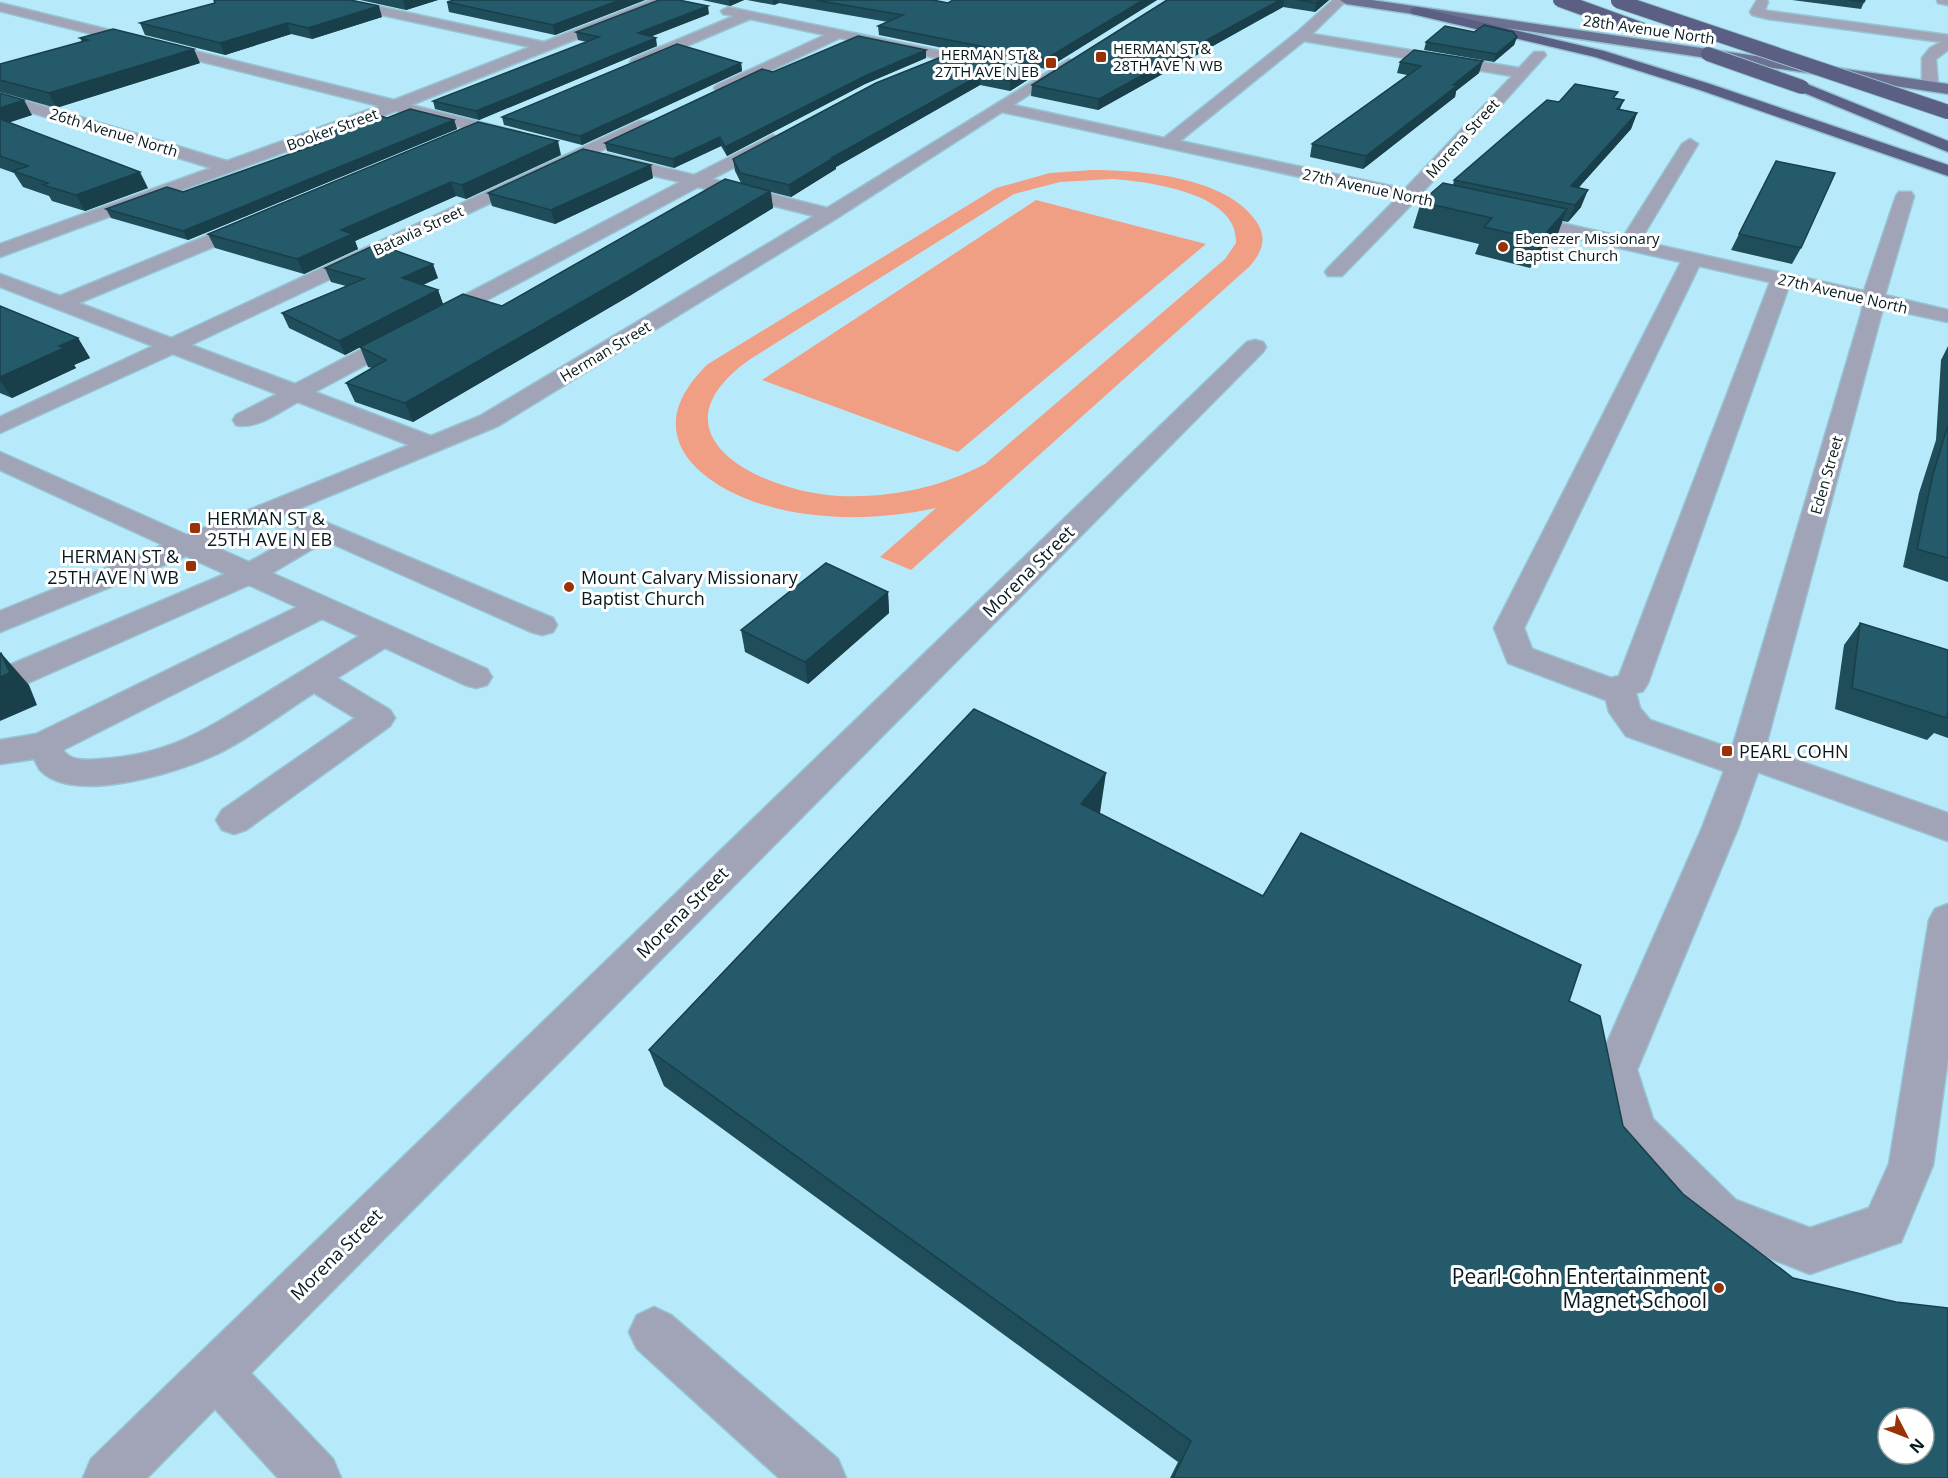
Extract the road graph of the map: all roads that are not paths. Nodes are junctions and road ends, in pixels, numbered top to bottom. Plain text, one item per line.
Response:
1 (331, 0) edge
2 (671, 0) edge
3 (1341, 0) edge
4 (1346, 0) edge
5 (1560, 0) edge
6 (1618, 0) edge
7 (1943, 0) edge
8 (1948, 1) edge
9 (1762, 2) dead end
10 (719, 9) dead end
11 (3, 10) edge
12 (1417, 11) junction
13 (749, 15) junction
14 (836, 35) junction
15 (1301, 36) junction
16 (1948, 39) edge
17 (1948, 44) edge
18 (544, 46) junction
19 (1655, 47) junction
20 (1086, 53) edge
21 (1539, 55) dead end
22 (948, 57) junction
23 (1005, 68) edge
24 (621, 69) edge
25 (915, 70) edge
26 (1522, 73) junction
27 (1670, 76) junction
28 (1930, 86) junction
29 (1948, 89) edge
30 (706, 96) edge
31 (0, 98) edge
32 (394, 106) junction
33 (999, 107) junction
34 (1948, 112) edge
35 (663, 116) edge
36 (503, 119) edge
37 (482, 128) junction
38 (789, 132) edge
39 (459, 137) edge
40 (536, 141) edge
41 (1168, 143) junction
42 (1690, 144) dead end
43 (558, 147) edge
44 (1948, 147) edge
45 (582, 153) junction
46 (227, 167) junction
47 (1948, 171) edge
48 (696, 181) junction
49 (1409, 195) junction
50 (1905, 196) dead end
51 (830, 214) junction
52 (271, 216) edge
53 (1629, 243) junction
54 (4, 247) edge
55 (1693, 258) junction
56 (1335, 272) dead end
57 (1782, 278) junction
58 (0, 280) edge
59 (1874, 299) junction
60 (61, 303) junction
61 (1948, 316) edge
62 (172, 346) junction
63 (1255, 347) dead end
64 (295, 392) junction
65 (244, 420) dead end
66 (0, 426) edge
67 (432, 445) junction
68 (0, 460) edge
69 (277, 509) junction
70 (325, 530) junction
71 (188, 546) junction
72 (249, 574) junction
73 (322, 607) junction
74 (0, 622) edge
75 (542, 625) dead end
76 (383, 635) junction
77 (476, 677) dead end
78 (313, 678) junction
79 (0, 680) edge
80 (1619, 687) junction
81 (43, 745) junction
82 (0, 752) edge
83 (1747, 755) junction
84 (234, 820) dead end
85 (1948, 827) edge
86 (1948, 920) edge
87 (654, 1332) dead end
88 (216, 1373) junction
89 (110, 1478) edge
90 (314, 1478) edge
91 (819, 1478) edge

1 - 18 street
2 - 18 street, Booker Street
3 - 15 street
4 - 12 main road, 28th Avenue North
5 - 44 highway, bridge
6 - 34 highway, bridge
7 - 8 street
9 - 16 street
10 - 13 street
11 - 32 street
12 - 19 main road, 28th Avenue North
12 - 27 highway
13 - 14 street
13 - 24 street
14 - 22 street
14 - 30 street
15 - 26 street
15 - 41 street
17 - 28 street
18 - 32 street, Booker Street
19 - 27 highway
19 - 28 main road, 28th Avenue North
20 - 33 street, Herman Street
21 - 26 street, Morena Street
22 - 23 street
22 - 25 street
26 - 49 street, Morena Street
27 - 47 highway
28 - 29 main road, 28th Avenue North
31 - 46 street, 26th Avenue North
32 - 37 street
32 - 46 street, Booker Street
33 - 41 street, 27th Avenue North
33 - 51 street, Herman Street
35 - 45 street, Batavia Street
36 - 37 street
37 - 39 street
37 - 40 street
38 - 48 street
41 - 49 street, 27th Avenue North
42 - 53 street
43 - 45 street
45 - 48 street
45 - 62 street, Batavia Street
46 - 54 street, Booker Street
48 - 51 street
48 - 64 street
49 - 53 street, 27th Avenue North
49 - 56 street, Morena Street
50 - 59 street, Eden Street
51 - 67 street, Herman Street
52 - 60 street
53 - 55 street, 27th Avenue North
55 - 57 street, 27th Avenue North
55 - 80 street
57 - 59 street, 27th Avenue North
57 - 80 street
58 - 60 street
59 - 61 street, 27th Avenue North
59 - 83 street, Eden Street
60 - 62 street
62 - 64 street
62 - 66 street, Batavia Street
63 - 88 street, Morena Street
64 - 65 street
64 - 67 street
67 - 69 street, Herman Street
68 - 71 street
69 - 70 street
69 - 71 street, Herman Street
70 - 72 street
70 - 75 street
71 - 72 street
71 - 74 street, Herman Street
72 - 73 street
72 - 79 street
73 - 76 street
73 - 81 street
76 - 77 street
76 - 78 street
78 - 81 street
78 - 84 street
80 - 83 street
81 - 82 street
83 - 85 street
83 - 86 street, Eden Street
87 - 91 street
88 - 89 street, Morena Street
88 - 90 street

